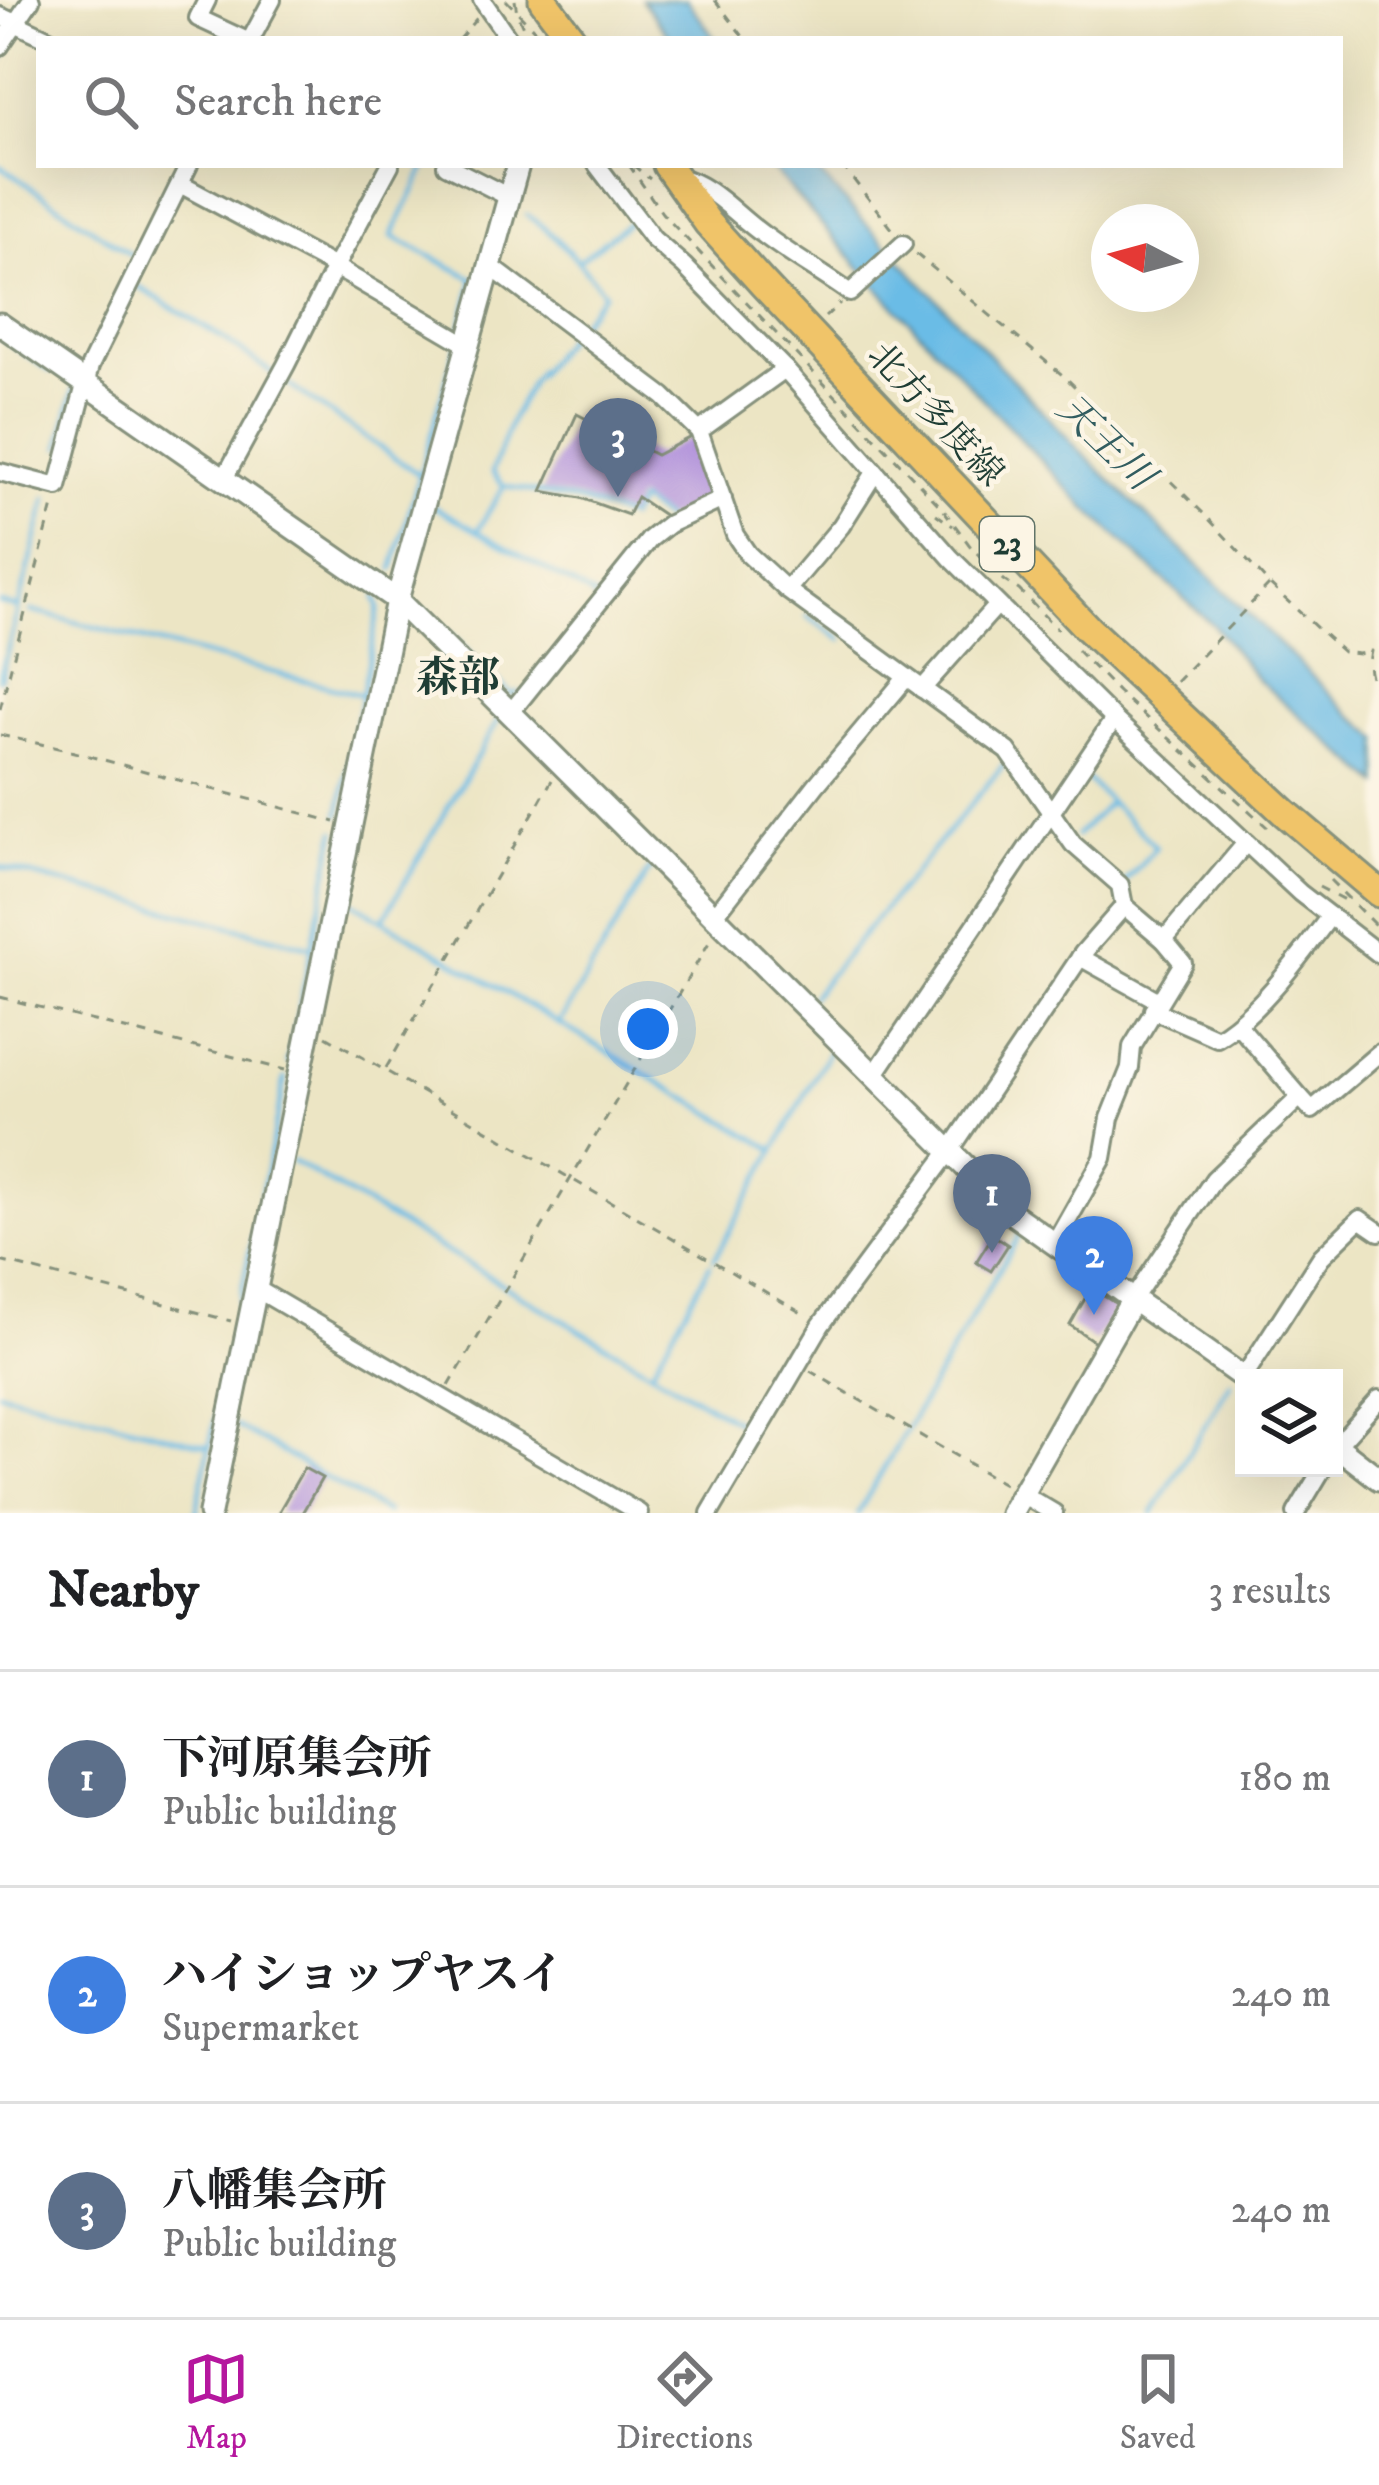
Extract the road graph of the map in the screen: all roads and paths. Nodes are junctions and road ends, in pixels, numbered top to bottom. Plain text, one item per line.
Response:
1 (31, 0) edge
2 (206, 0) edge
3 (272, 0) edge
4 (506, 0) edge
5 (515, 0) edge
6 (543, 0) edge
7 (715, 0) edge
8 (484, 3) edge
9 (517, 13) junction
10 (8, 20) edge
11 (43, 36) edge
12 (240, 36) edge
13 (249, 36) edge
14 (461, 36) edge
15 (507, 36) edge
16 (527, 36) edge
17 (541, 36) edge
18 (570, 36) edge
19 (743, 36) edge
20 (0, 46) edge
21 (188, 168) edge
22 (388, 168) edge
23 (452, 168) edge
24 (517, 168) edge
25 (599, 168) edge
26 (844, 168) edge
27 (671, 171) edge
28 (180, 184) junction
29 (509, 197) junction
30 (903, 244) junction
31 (490, 266) junction
32 (335, 267) junction
33 (856, 287) junction
34 (0, 324) edge
35 (809, 333) junction
36 (466, 344) junction
37 (785, 369) junction
38 (85, 382) junction
39 (698, 431) junction
40 (0, 472) edge
41 (874, 474) junction
42 (224, 479) junction
43 (58, 487) junction
44 (723, 499) junction
45 (938, 516) dead end
46 (972, 540) dead end
47 (1269, 584) junction
48 (787, 590) junction
49 (397, 600) junction
50 (997, 605) junction
51 (914, 683) junction
52 (1379, 689) edge
53 (1162, 696) junction
54 (0, 709) edge
55 (511, 712) junction
56 (1114, 719) junction
57 (0, 735) edge
58 (562, 763) junction
59 (1050, 810) junction
60 (349, 826) junction
61 (1246, 843) junction
62 (1379, 893) edge
63 (1124, 906) junction
64 (1330, 916) junction
65 (718, 918) junction
66 (1164, 940) junction
67 (1379, 955) edge
68 (1080, 957) junction
69 (0, 997) edge
70 (1156, 1005) junction
71 (309, 1026) junction
72 (1239, 1026) junction
73 (1376, 1063) edge
74 (385, 1070) junction
75 (298, 1073) junction
76 (875, 1074) junction
77 (1300, 1097) junction
78 (949, 1152) junction
79 (570, 1179) junction
80 (1379, 1232) edge
81 (1055, 1243) junction
82 (0, 1261) edge
83 (255, 1288) junction
84 (1133, 1299) junction
85 (248, 1325) junction
86 (821, 1325) junction
87 (798, 1364) junction
88 (1250, 1369) edge
89 (1235, 1372) edge
90 (441, 1399) junction
91 (1379, 1399) edge
92 (1343, 1437) edge
93 (1343, 1452) edge
94 (1317, 1477) edge
95 (1379, 1479) edge
96 (1017, 1504) edge
97 (210, 1513) edge
98 (639, 1513) edge
99 (710, 1513) edge
100 (1054, 1513) edge
101 (1296, 1513) edge

1 - 10 street
2 - 12 street
3 - 13 street
4 - 9 path
5 - 9 path
6 - 18 main road
7 - 19 path
8 - 14 path
8 - 15 street
9 - 16 path
9 - 17 path
10 - 11 street
10 - 20 street
21 - 28 street
22 - 32 street
23 - 29 street
24 - 29 street
25 - 37 street
26 - 30 path
27 - 33 street
27 - 35 main road, 北方多度線 / 23
28 - 32 street
28 - 38 street
29 - 31 street
30 - 33 street
30 - 47 path
31 - 36 street
31 - 39 street
32 - 36 street
32 - 42 street
33 - 35 path
34 - 38 street
35 - 53 main road, 北方多度線 / 23
36 - 49 street
37 - 39 street
37 - 41 street
38 - 42 street
38 - 43 street
39 - 44 street
40 - 43 street
41 - 48 street
41 - 50 street
42 - 49 street
43 - 54 path
44 - 48 street
44 - 55 street
45 - 46 path
47 - 52 path
47 - 53 path
48 - 51 street
49 - 55 street
49 - 60 street
50 - 51 street
50 - 56 street
51 - 59 street
51 - 65 street
53 - 62 main road, 北方多度線 / 23
55 - 58 street
56 - 59 street
56 - 61 street
57 - 60 path
58 - 65 street
58 - 74 path
59 - 63 street
59 - 76 street
60 - 71 street
61 - 64 street
61 - 66 street
63 - 66 street
63 - 68 street
64 - 67 street
64 - 72 street
65 - 76 street
65 - 79 path
66 - 70 street
68 - 70 street
68 - 78 street
69 - 75 path
70 - 72 street
70 - 81 street
71 - 74 path
71 - 75 street
72 - 77 street
73 - 77 street
74 - 79 path
75 - 83 street
76 - 78 street
77 - 84 street
78 - 81 street
78 - 86 street
79 - 86 path
79 - 90 path
80 - 88 street
81 - 84 street
82 - 85 path
83 - 85 street
83 - 90 street
84 - 89 street
84 - 96 street
85 - 97 street
86 - 87 street
87 - 96 path
87 - 99 street
90 - 98 street
91 - 92 street
93 - 95 street
94 - 101 street
96 - 100 street

